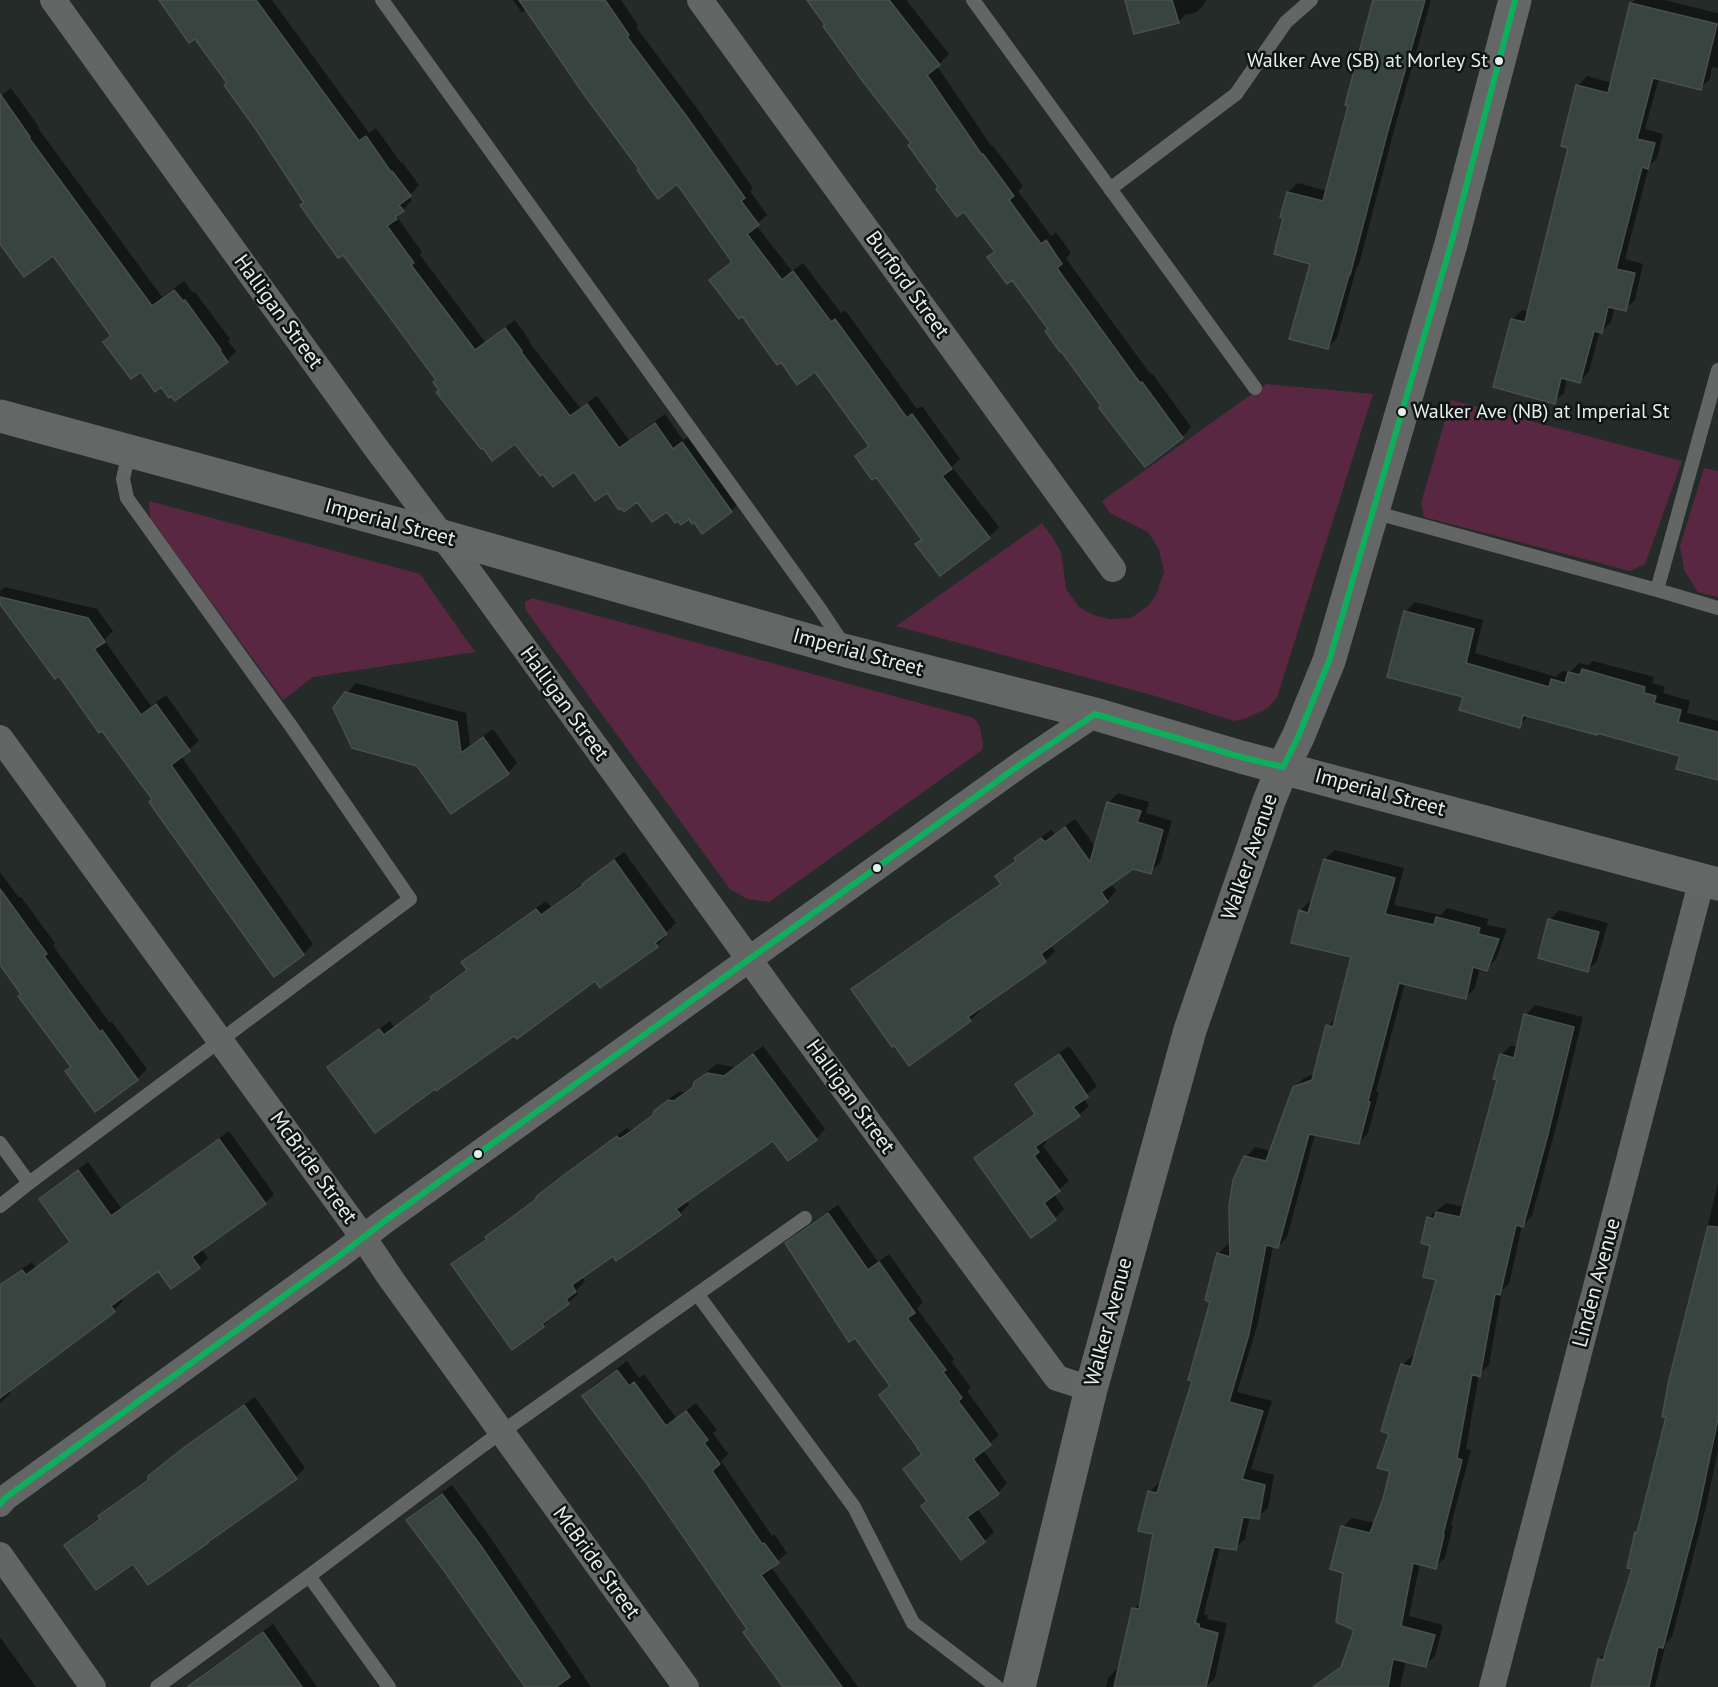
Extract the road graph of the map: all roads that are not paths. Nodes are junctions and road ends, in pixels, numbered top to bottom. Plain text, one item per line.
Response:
1 (53, 0) edge
2 (382, 0) edge
3 (700, 0) edge
4 (973, 0) edge
5 (1311, 0) edge
6 (1515, 0) edge
7 (1110, 189) junction
8 (1718, 370) edge
9 (1255, 388) dead end
10 (0, 416) edge
11 (129, 452) junction
12 (1373, 512) junction
13 (442, 536) junction
14 (1113, 569) dead end
15 (1657, 590) junction
16 (1718, 608) edge
17 (847, 651) junction
18 (1095, 714) junction
19 (0, 738) edge
20 (1283, 767) junction
21 (1710, 881) edge
22 (749, 959) junction
23 (220, 1041) junction
24 (0, 1143) edge
25 (29, 1183) junction
26 (0, 1206) edge
27 (805, 1218) dead end
28 (363, 1237) junction
29 (698, 1295) junction
30 (1091, 1389) junction
31 (503, 1433) junction
32 (0, 1504) edge
33 (0, 1555) edge
34 (309, 1576) junction
35 (93, 1687) edge
36 (156, 1687) edge
37 (389, 1687) edge
38 (686, 1687) edge
39 (997, 1687) edge
40 (1019, 1687) edge
41 (1492, 1687) edge

1 - 13 street, Halligan Street
2 - 17 lane
3 - 14 street, Burford Street
4 - 7 lane
5 - 7 lane
6 - 12 street, Walker Avenue
7 - 9 lane
8 - 15 lane
10 - 11 street, Imperial Street
11 - 13 street, Imperial Street
11 - 23 lane
12 - 15 lane
12 - 20 street, Walker Avenue
13 - 17 street, Imperial Street
13 - 22 street, Halligan Street
15 - 16 lane
17 - 18 street, Imperial Street
18 - 20 street, Imperial Street
18 - 22 street
19 - 23 street, McBride Street
20 - 21 street, Imperial Street
20 - 30 street, Walker Avenue
21 - 41 street, Linden Avenue
22 - 28 street
22 - 30 street, Halligan Street
23 - 25 lane
23 - 28 street, McBride Street
24 - 25 lane
25 - 26 lane
27 - 29 lane
28 - 31 street, McBride Street
28 - 32 street
29 - 31 lane
29 - 39 lane
30 - 40 street, Walker Avenue
31 - 34 lane
31 - 38 street, McBride Street
33 - 35 street
34 - 36 lane
34 - 37 lane

